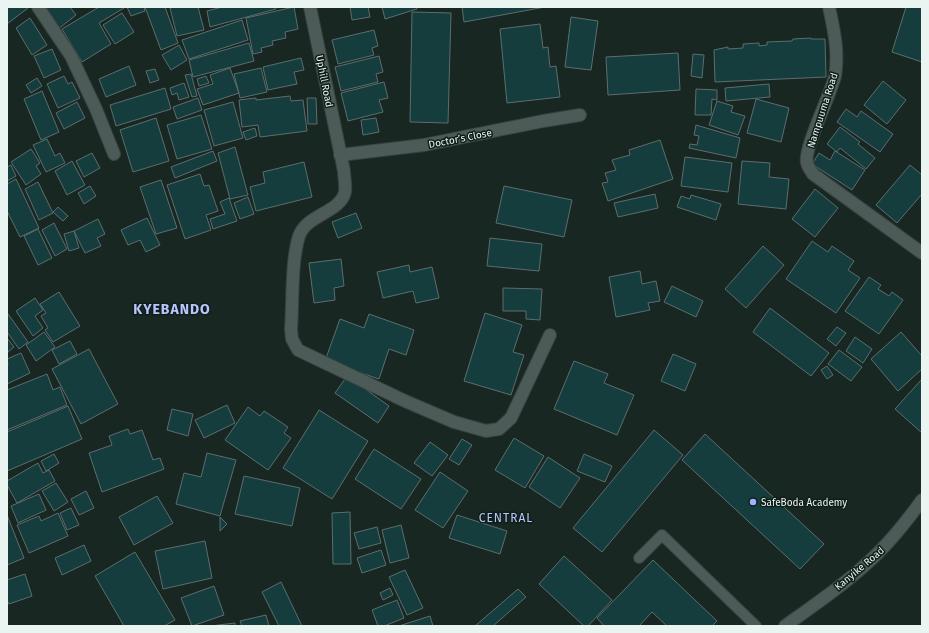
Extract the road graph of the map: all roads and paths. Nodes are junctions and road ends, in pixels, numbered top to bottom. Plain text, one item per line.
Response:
1 (38, 7) edge
2 (310, 7) edge
3 (829, 7) edge
4 (580, 115) dead end
5 (114, 154) dead end
6 (340, 155) junction
7 (922, 253) edge
8 (550, 334) dead end
9 (922, 500) edge
10 (639, 558) dead end
11 (756, 626) edge
12 (785, 626) edge

1 - 5 street
2 - 6 street, Uphill Road
3 - 7 street, Nampuuma Road
4 - 6 street, Doctor’s Close
6 - 8 street, Uphill Road
9 - 12 street, Kanyike Road
10 - 11 lane

